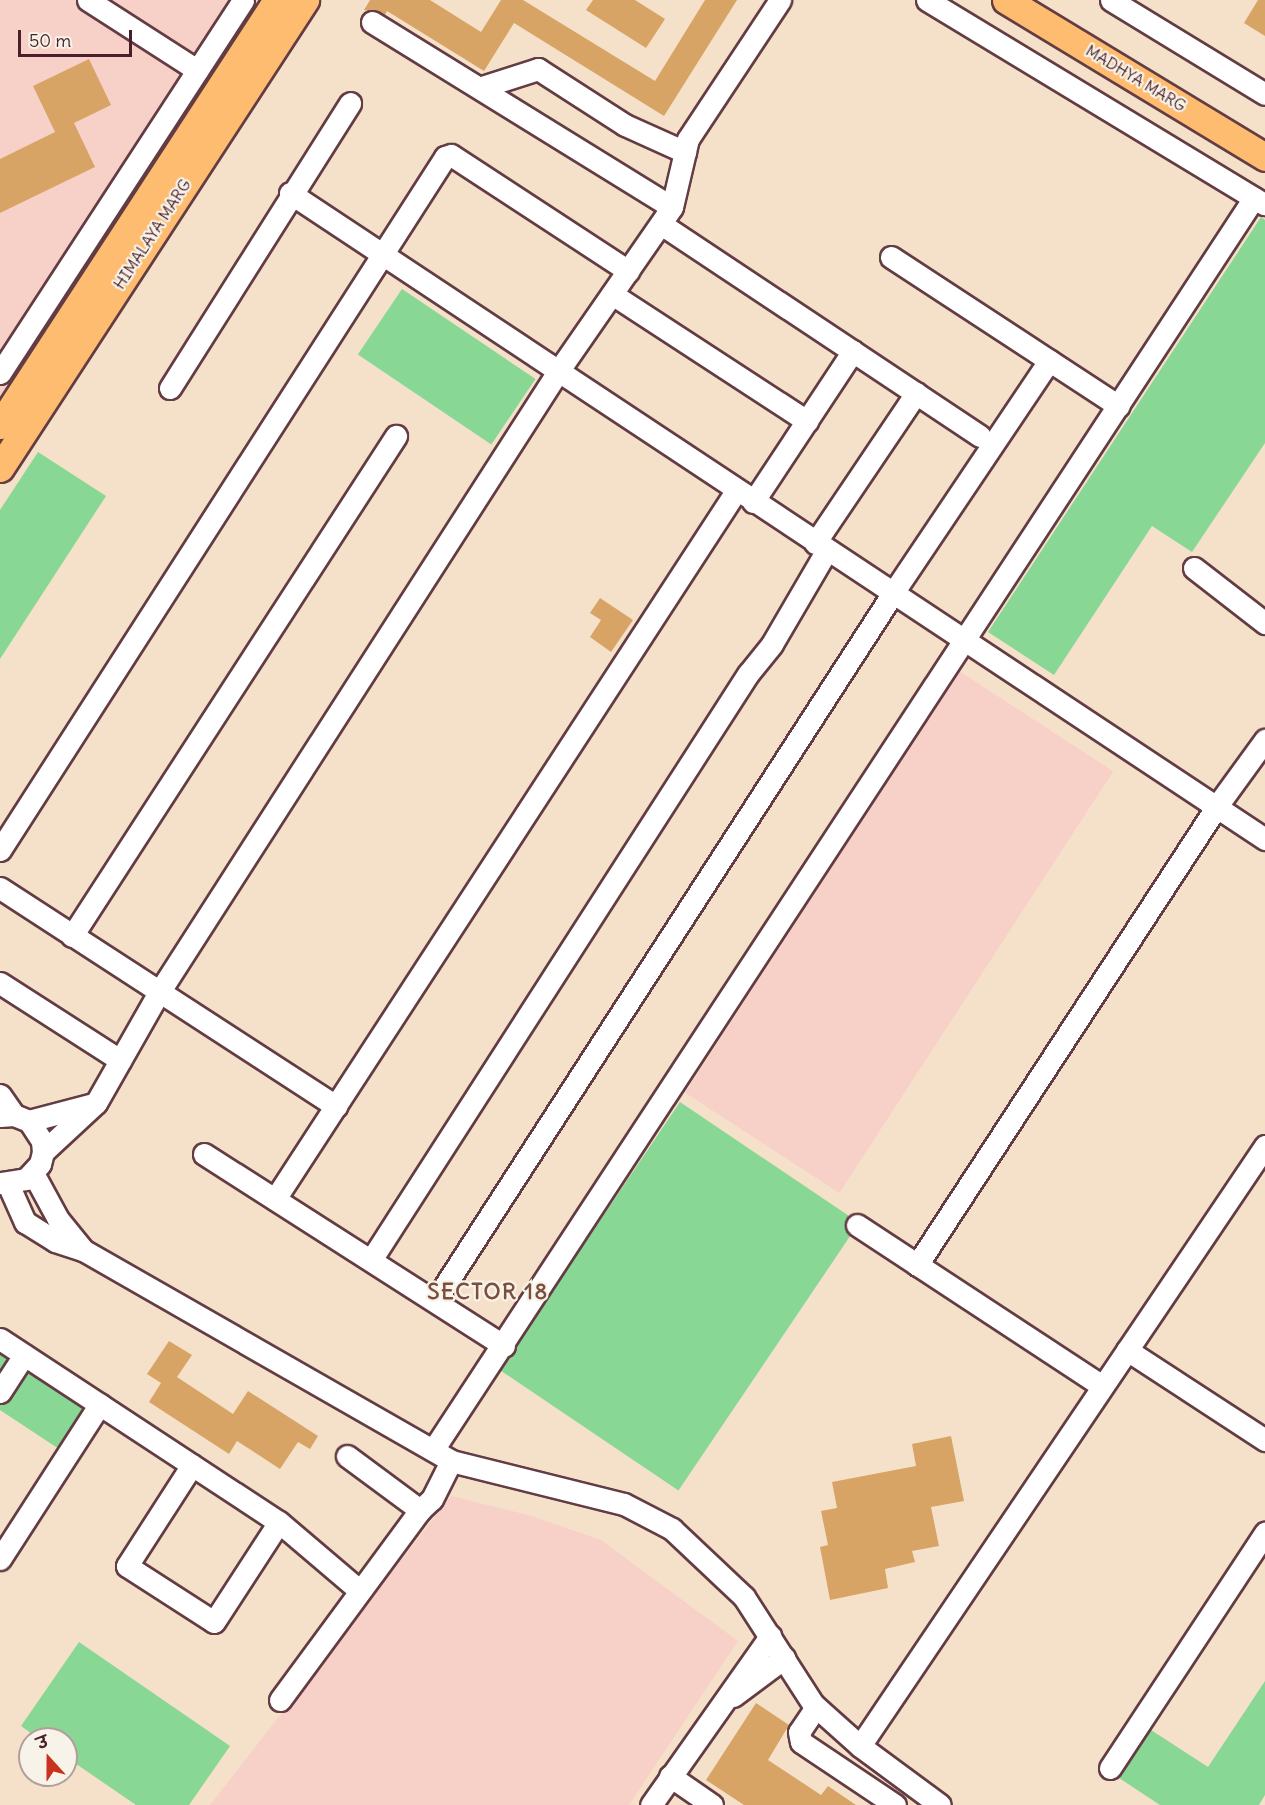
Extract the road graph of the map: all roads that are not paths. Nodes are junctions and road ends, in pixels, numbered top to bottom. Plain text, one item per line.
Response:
1 (88, 0) edge
2 (243, 0) edge
3 (277, 0) edge
4 (305, 0) edge
5 (780, 0) edge
6 (927, 0) edge
7 (1006, 0) edge
8 (1041, 0) edge
9 (1111, 0) edge
10 (372, 22) dead end
11 (197, 70) junction
12 (482, 87) junction
13 (1265, 94) edge
14 (350, 103) dead end
15 (1265, 135) edge
16 (685, 152) junction
17 (1265, 157) edge
18 (290, 193) junction
19 (1260, 201) edge
20 (667, 215) junction
21 (381, 255) junction
22 (891, 257) dead end
23 (628, 271) junction
24 (612, 294) junction
25 (853, 351) junction
26 (1049, 361) junction
27 (557, 373) junction
28 (0, 374) edge
29 (170, 388) dead end
30 (916, 393) junction
31 (1119, 406) junction
32 (807, 421) junction
33 (0, 425) edge
34 (396, 436) dead end
35 (980, 436) dead end
36 (0, 468) edge
37 (745, 496) junction
38 (821, 546) junction
39 (1194, 568) dead end
40 (893, 593) junction
41 (1265, 622) edge
42 (965, 641) junction
43 (1265, 741) edge
44 (1217, 806) junction
45 (1265, 838) edge
46 (0, 850) edge
47 (0, 888) edge
48 (72, 936) junction
49 (0, 983) edge
50 (158, 993) junction
51 (120, 1060) junction
52 (0, 1095) edge
53 (96, 1103) junction
54 (336, 1106) junction
55 (14, 1117) edge
56 (1265, 1146) edge
57 (43, 1152) junction
58 (204, 1154) dead end
59 (33, 1173) junction
60 (3, 1184) edge
61 (275, 1199) junction
62 (857, 1226) dead end
63 (83, 1250) junction
64 (371, 1260) junction
65 (917, 1265) junction
66 (435, 1300) junction
67 (0, 1339) edge
68 (504, 1346) junction
69 (1127, 1350) junction
70 (24, 1355) junction
71 (1102, 1386) junction
72 (0, 1392) edge
73 (100, 1404) junction
74 (1265, 1440) edge
75 (433, 1450) junction
76 (347, 1456) dead end
77 (451, 1461) junction
78 (192, 1465) junction
79 (420, 1510) junction
80 (279, 1522) junction
81 (1265, 1533) edge
82 (0, 1559) edge
83 (360, 1591) junction
84 (770, 1636) junction
85 (784, 1658) junction
86 (280, 1700) dead end
87 (816, 1707) junction
88 (713, 1711) junction
89 (860, 1746) junction
90 (1110, 1768) dead end
91 (670, 1776) junction
92 (651, 1805) edge
93 (712, 1805) edge
94 (895, 1805) edge
95 (940, 1805) edge

1 - 11 street
2 - 11 street
3 - 33 main road, HIMALAYA MARG
4 - 36 main road, HIMALAYA MARG
5 - 16 street
6 - 19 street
7 - 17 main road, MADHYA MARG
8 - 15 main road, MADHYA MARG
9 - 13 street
10 - 12 street
11 - 28 street
12 - 16 street
12 - 20 street
14 - 18 street
16 - 20 street
18 - 21 street
18 - 29 street
19 - 31 street
20 - 23 street
20 - 25 street
21 - 23 street
21 - 27 street
21 - 46 street
22 - 26 street
23 - 24 street
24 - 27 street
24 - 32 street
25 - 30 street
25 - 32 street
26 - 31 street
26 - 40 street
27 - 37 street
27 - 50 street
30 - 35 street
30 - 38 street
31 - 42 street
32 - 37 street
34 - 48 street
37 - 38 street
37 - 54 street
38 - 40 street
38 - 64 street
39 - 41 street
40 - 42 street
40 - 66 street
42 - 44 street
42 - 68 street
43 - 44 street
44 - 45 street
44 - 65 street
47 - 48 street
48 - 50 street
49 - 51 street
50 - 51 street
50 - 54 street
51 - 53 street
52 - 55 street
53 - 55 street
53 - 57 street
54 - 61 street
55 - 57 street
56 - 69 street
57 - 59 street
58 - 61 street
59 - 60 street
59 - 63 street
60 - 63 street
61 - 64 street
62 - 65 street
63 - 75 street
64 - 66 street
65 - 71 street
66 - 68 street
67 - 70 street
68 - 75 street
69 - 71 street
69 - 74 street
70 - 72 street
70 - 73 street
71 - 89 street
73 - 78 street
73 - 82 street
75 - 77 street
76 - 79 street
77 - 79 street
77 - 84 street
78 - 80 street
78 - 80 street
79 - 83 street
80 - 83 street
81 - 90 street
83 - 86 street
84 - 85 street
84 - 88 street
85 - 87 street
85 - 88 street
87 - 89 street
87 - 94 street
88 - 91 street
89 - 95 street
91 - 92 street
91 - 93 street

